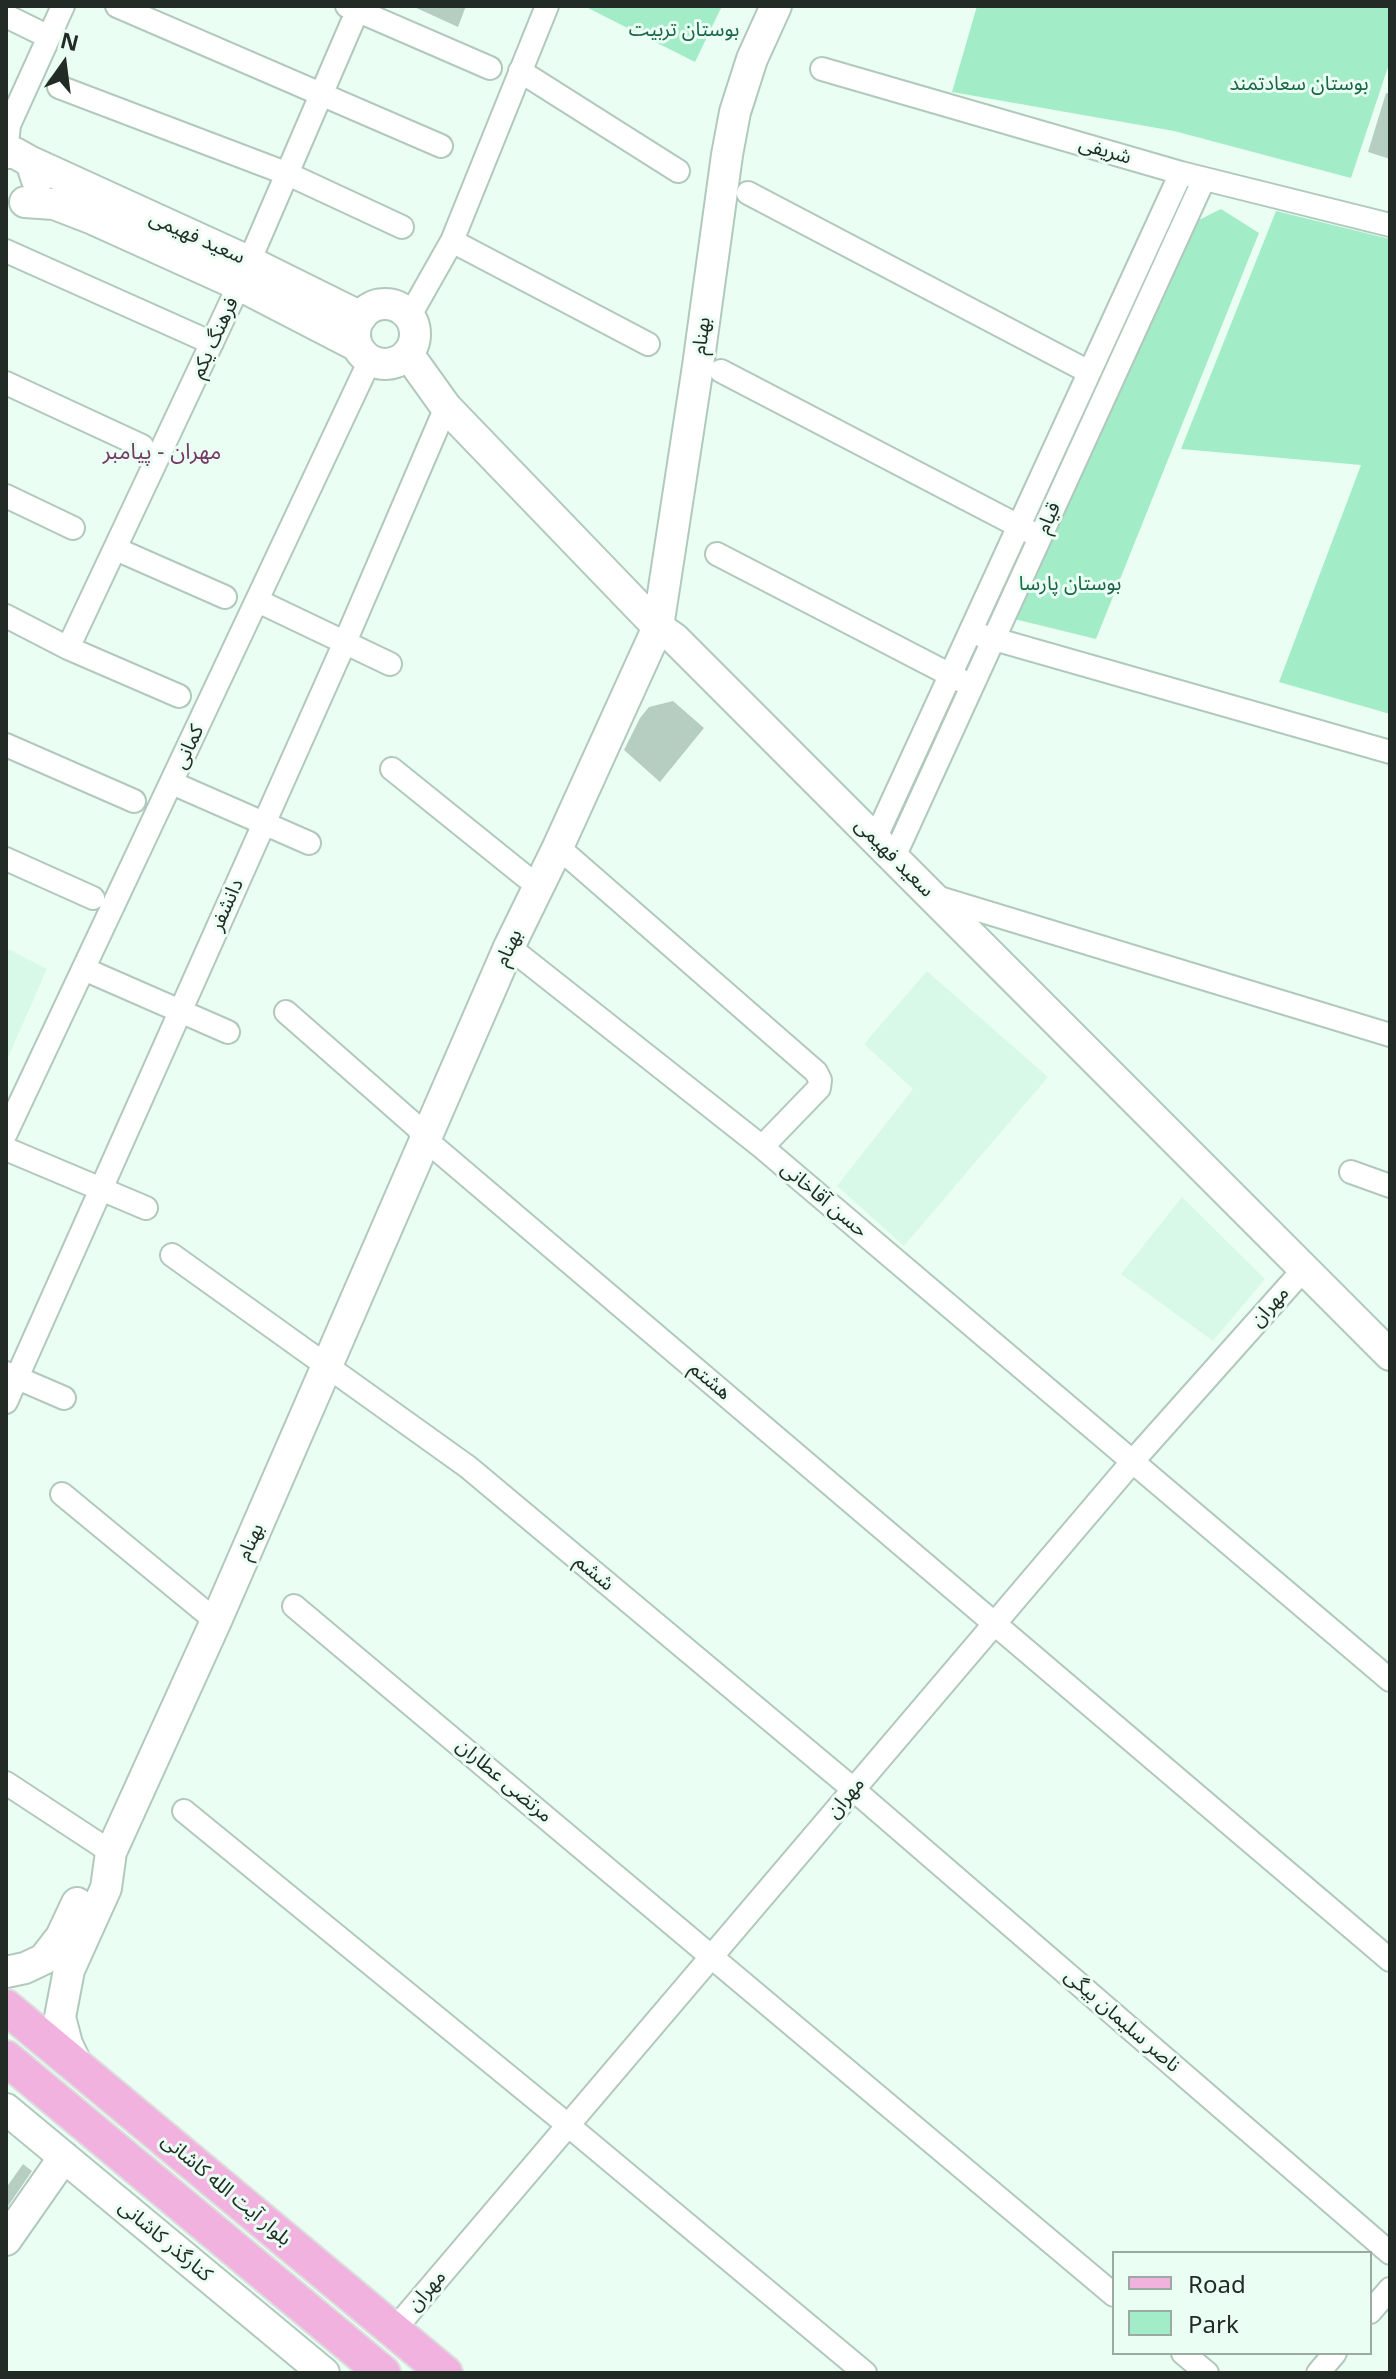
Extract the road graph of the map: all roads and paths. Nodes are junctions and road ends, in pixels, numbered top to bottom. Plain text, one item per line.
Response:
1 (63, 6) edge
2 (117, 6) edge
3 (547, 6) edge
4 (776, 6) edge
5 (350, 15) edge
6 (6, 16) edge
7 (49, 37) junction
8 (490, 68) dead end
9 (822, 69) dead end
10 (520, 71) junction
11 (59, 87) dead end
12 (322, 96) junction
13 (12, 143) edge
14 (441, 146) dead end
15 (678, 171) dead end
16 (1181, 173) junction
17 (288, 174) junction
18 (1204, 179) junction
19 (748, 193) dead end
20 (15, 204) edge
21 (1390, 225) edge
22 (402, 227) dead end
23 (452, 241) junction
24 (6, 251) edge
25 (244, 273) junction
26 (409, 317) junction
27 (363, 341) junction
28 (212, 343) junction
29 (648, 344) dead end
30 (408, 354) junction
31 (721, 371) dead end
32 (1089, 372) junction
33 (6, 383) edge
34 (446, 407) junction
35 (142, 446) dead end
36 (6, 496) edge
37 (1019, 527) junction
38 (73, 528) dead end
39 (1040, 537) junction
40 (116, 549) junction
41 (717, 554) dead end
42 (225, 597) dead end
43 (258, 601) junction
44 (6, 616) edge
45 (658, 627) junction
46 (971, 633) junction
47 (994, 639) junction
48 (345, 642) junction
49 (68, 648) junction
50 (390, 664) dead end
51 (951, 676) junction
52 (973, 685) junction
53 (179, 696) dead end
54 (6, 745) edge
55 (1390, 752) edge
56 (392, 769) dead end
57 (172, 783) junction
58 (134, 801) dead end
59 (264, 823) junction
60 (309, 843) dead end
61 (558, 847) junction
62 (884, 848) junction
63 (6, 859) edge
64 (540, 884) junction
65 (933, 896) junction
66 (93, 898) dead end
67 (509, 947) junction
68 (84, 969) junction
69 (180, 1011) junction
70 (286, 1012) dead end
71 (228, 1032) dead end
72 (1390, 1035) edge
73 (6, 1133) edge
74 (421, 1133) junction
75 (762, 1147) junction
76 (6, 1149) edge
77 (1351, 1172) dead end
78 (1390, 1186) edge
79 (101, 1189) junction
80 (146, 1208) dead end
81 (172, 1255) dead end
82 (1304, 1269) junction
83 (1390, 1355) edge
84 (327, 1367) junction
85 (11, 1376) edge
86 (64, 1398) dead end
87 (6, 1402) edge
88 (1132, 1462) junction
89 (62, 1494) dead end
90 (294, 1606) dead end
91 (216, 1621) junction
92 (995, 1623) junction
93 (1390, 1680) edge
94 (6, 1783) edge
95 (853, 1789) junction
96 (184, 1811) dead end
97 (111, 1852) junction
98 (713, 1956) junction
99 (1390, 1960) edge
100 (56, 1964) junction
101 (6, 1972) edge
102 (6, 2007) edge
103 (6, 2058) edge
104 (77, 2065) junction
105 (6, 2109) edge
106 (569, 2126) junction
107 (64, 2157) junction
108 (6, 2240) edge
109 (1390, 2253) edge
110 (1390, 2289) edge
111 (1112, 2293) edge
112 (1372, 2310) edge
113 (394, 2330) junction
114 (1185, 2355) edge
115 (1333, 2355) edge
116 (324, 2373) edge
117 (383, 2373) edge
118 (445, 2373) edge
119 (865, 2373) edge
120 (1207, 2373) edge
121 (1318, 2373) edge

1 - 7 street
2 - 12 street
3 - 10 street
4 - 45 main road, بهنام
5 - 8 street
5 - 12 street, فرهنگ یکم
6 - 7 street
7 - 13 street
9 - 16 street, شریفی
10 - 15 street
10 - 23 street
11 - 17 street
12 - 14 street
12 - 17 street, فرهنگ یکم
13 - 20 main road
13 - 25 main road, سعید فهیمی
16 - 18 street, شریفی
16 - 32 street, قیام
17 - 22 street
17 - 25 street, فرهنگ یکم
18 - 21 street, شریفی
18 - 39 street, قیام
19 - 32 street
20 - 25 main road, سعید فهیمی
23 - 26 street
23 - 29 street
24 - 28 street
25 - 27 main road, سعید فهیمی
25 - 28 street, فرهنگ یکم
26 - 27 main road
26 - 30 main road
27 - 30 main road
27 - 43 street, کمانی
28 - 40 street, فرهنگ یکم
30 - 34 main road, سعید فهیمی
31 - 37 street
32 - 37 street, قیام
33 - 35 street
34 - 45 main road, سعید فهیمی
34 - 48 street, دانشفر
36 - 38 street
37 - 39 street
37 - 46 street, قیام
39 - 47 street, قیام
40 - 42 street
40 - 49 street, فرهنگ یکم
41 - 51 street
43 - 48 street
43 - 57 street, کمانی
44 - 49 street
45 - 61 main road, بهنام
45 - 62 main road, سعید فهیمی
46 - 47 street
46 - 51 street, قیام
47 - 52 street, قیام
47 - 55 street
48 - 50 street
48 - 59 street, دانشفر
49 - 53 street
51 - 52 street
51 - 62 street, قیام
52 - 62 street, قیام
54 - 58 street
56 - 64 street
57 - 59 street
57 - 68 street, کمانی
59 - 60 street
59 - 69 street, دانشفر
61 - 64 main road, بهنام
61 - 75 street
62 - 65 main road, سعید فهیمی
63 - 66 street
64 - 67 main road, بهنام
65 - 72 street
65 - 82 main road, سعید فهیمی
67 - 74 main road, بهنام
67 - 75 street, حسن آقاخانی
68 - 69 street
68 - 73 street, کمانی
69 - 71 street
69 - 79 street, دانشفر
70 - 74 street, هشتم
74 - 84 main road, بهنام
74 - 92 street, هشتم
75 - 88 street, حسن آقاخانی
76 - 79 street
77 - 78 street
79 - 80 street
79 - 85 street, دانشفر
81 - 84 street, ششم
82 - 83 main road, سعید فهیمی
82 - 88 street, مهران
84 - 91 main road, بهنام
84 - 95 street, ششم
85 - 86 street
85 - 87 street, دانشفر
88 - 92 street, مهران
88 - 93 street, حسن آقاخانی
89 - 91 street
90 - 98 street, مرتضی عطاران
91 - 97 main road, بهنام
92 - 95 street, مهران
92 - 99 street, هشتم
94 - 97 street
95 - 98 street, مهران
95 - 109 street, ناصر سلیمان بیگی
96 - 106 street
97 - 100 main road, بهنام
98 - 106 street, مهران
98 - 111 street, مرتضی عطاران
100 - 101 main road
100 - 104 main road, بهنام
102 - 104 main road, بلوار آیت الله کاشانی
103 - 117 main road, بلوار آیت الله کاشانی
104 - 113 main road, بلوار آیت الله کاشانی
105 - 107 main road, کنارگذر کاشانی
106 - 113 street, مهران
106 - 119 street
107 - 108 main road
107 - 116 main road, کنارگذر کاشانی
110 - 112 street
113 - 118 main road, بلوار آیت الله کاشانی
114 - 120 street
115 - 121 street

